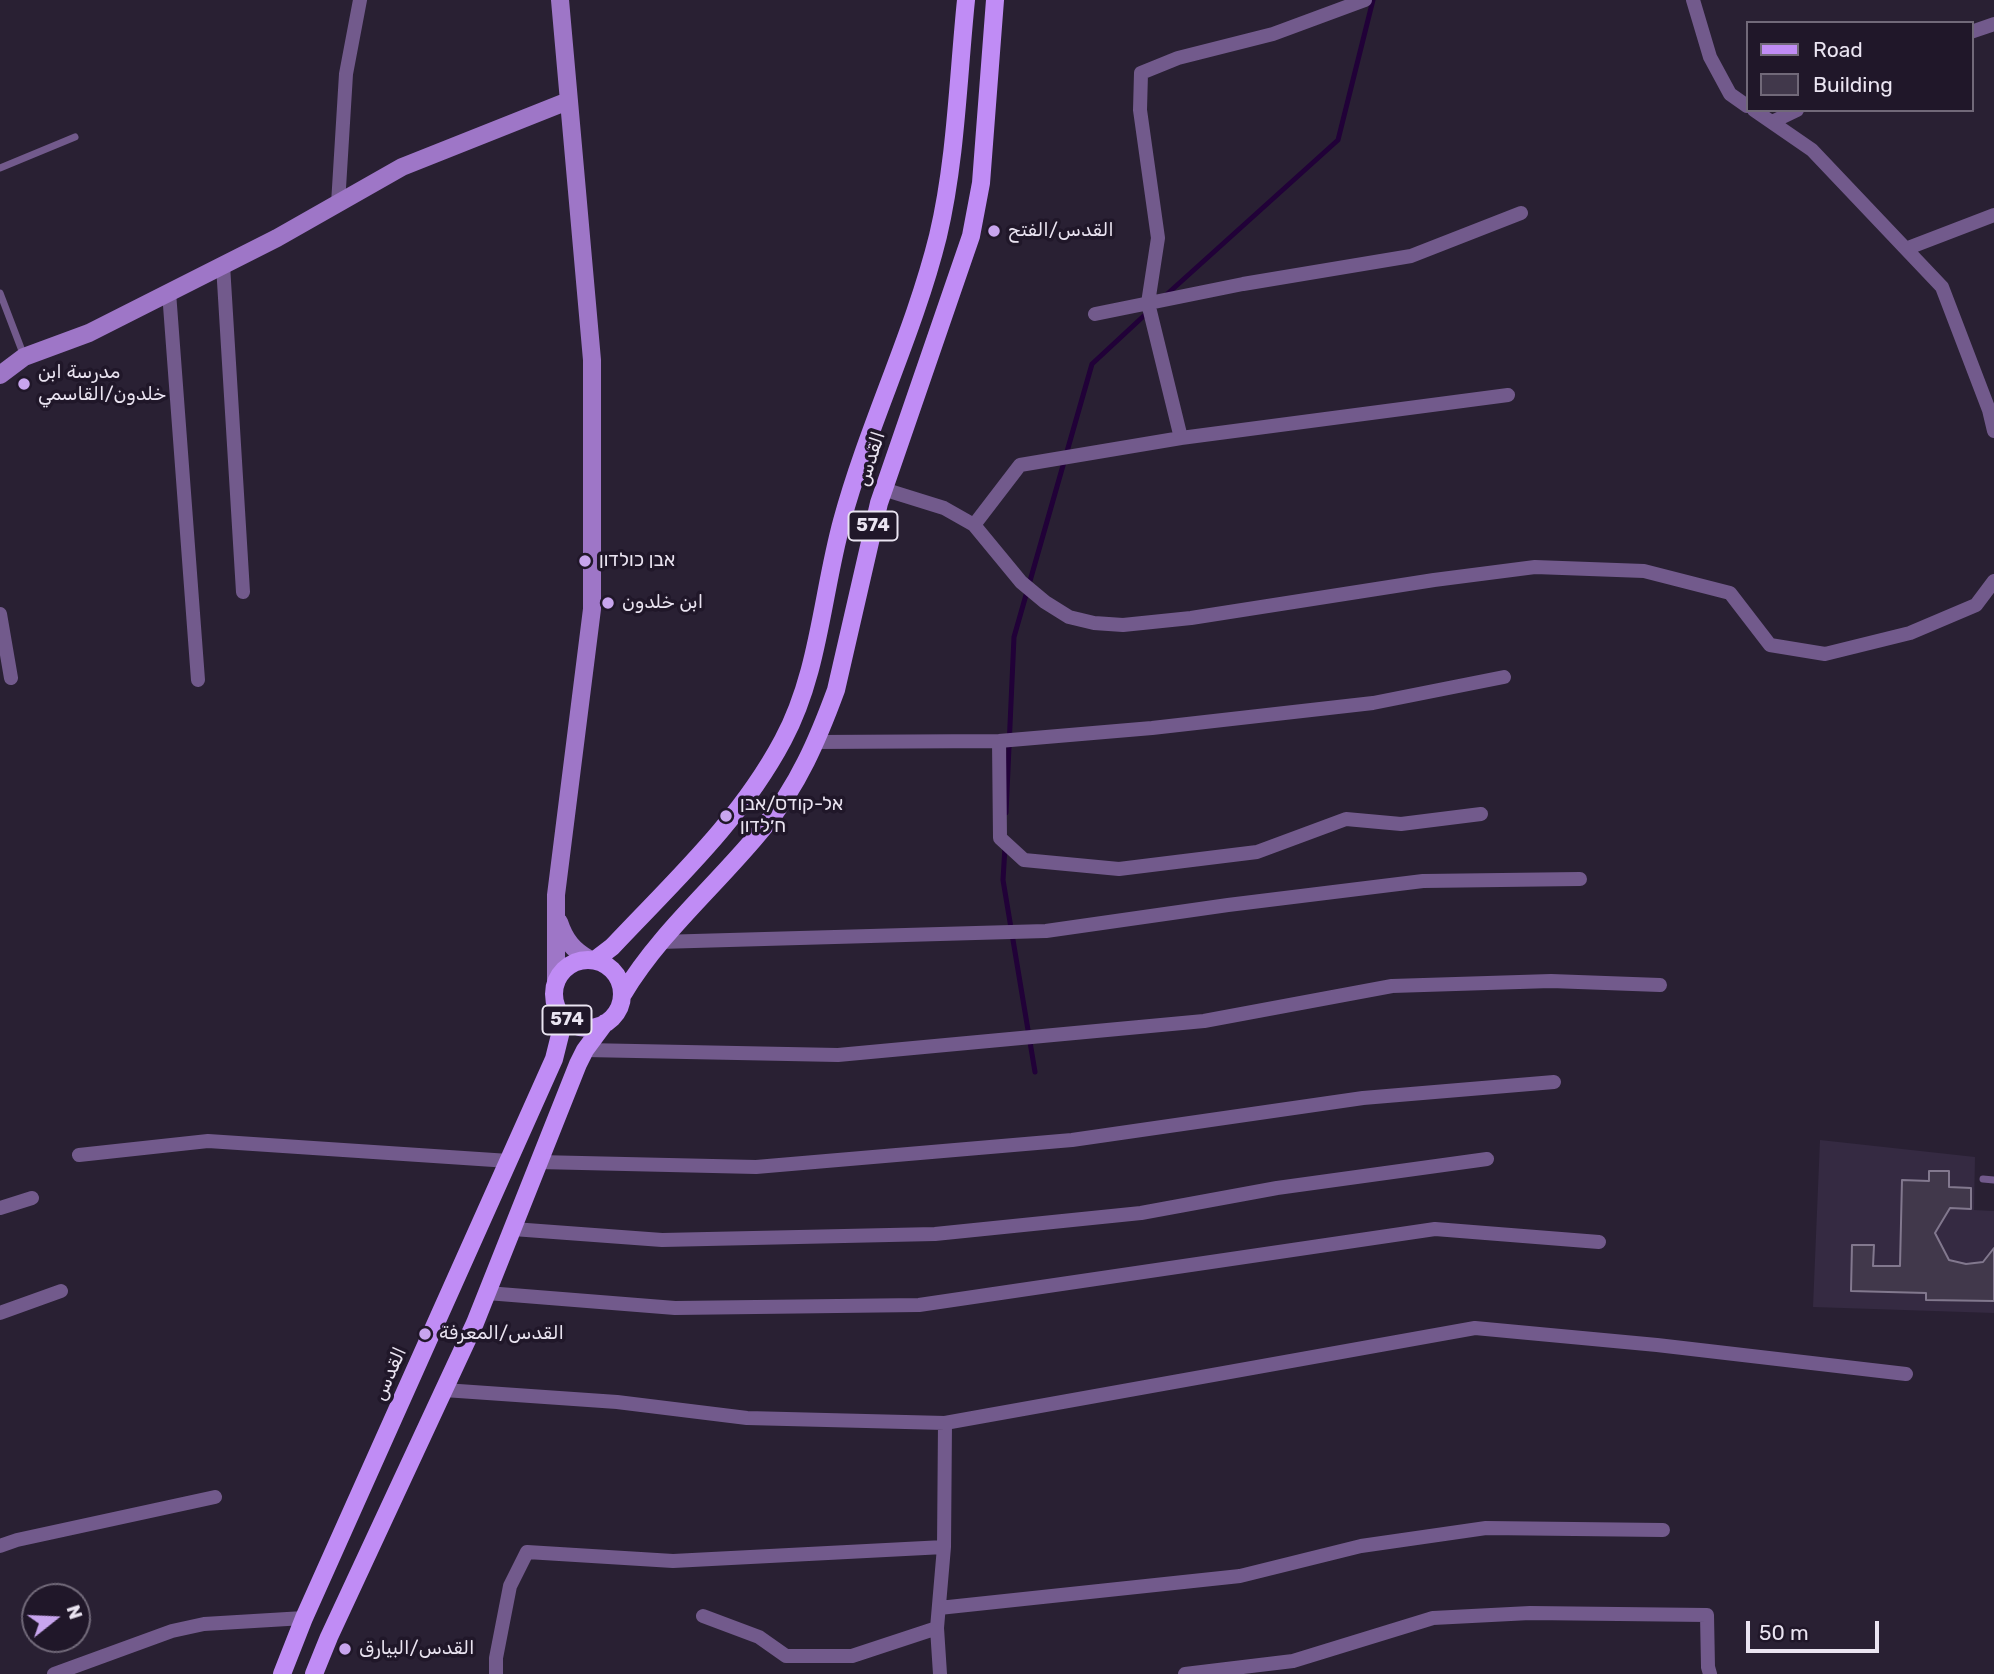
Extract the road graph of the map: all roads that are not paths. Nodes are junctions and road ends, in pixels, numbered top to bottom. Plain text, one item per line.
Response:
1 (359, 0) edge
2 (560, 0) edge
3 (966, 0) edge
4 (995, 0) edge
5 (1365, 0) edge
6 (1693, 0) edge
7 (1994, 24) edge
8 (1973, 31) edge
9 (568, 101) junction
10 (1745, 105) edge
11 (1757, 112) edge
12 (1793, 112) edge
13 (1772, 122) junction
14 (75, 137) dead end
15 (0, 168) edge
16 (338, 204) junction
17 (1521, 213) dead end
18 (1994, 215) edge
19 (1908, 248) junction
20 (223, 265) junction
21 (169, 292) junction
22 (0, 293) edge
23 (1148, 303) junction
24 (1095, 314) dead end
25 (24, 357) junction
26 (0, 376) edge
27 (1508, 395) dead end
28 (1994, 431) edge
29 (1181, 438) junction
30 (883, 489) junction
31 (974, 525) junction
32 (1994, 582) edge
33 (243, 592) dead end
34 (0, 614) edge
35 (1504, 677) dead end
36 (10, 678) dead end
37 (198, 680) dead end
38 (816, 741) junction
39 (999, 741) junction
40 (1481, 814) dead end
41 (1580, 879) dead end
42 (556, 912) junction
43 (659, 942) junction
44 (592, 960) junction
45 (556, 982) junction
46 (1660, 985) dead end
47 (623, 994) junction
48 (559, 1012) junction
49 (605, 1023) junction
50 (585, 1050) junction
51 (1554, 1082) dead end
52 (79, 1155) dead end
53 (1488, 1159) dead end
54 (509, 1161) junction
55 (538, 1162) junction
56 (1983, 1180) dead end
57 (1994, 1180) edge
58 (32, 1198) dead end
59 (0, 1208) edge
60 (513, 1229) junction
61 (1599, 1241) dead end
62 (61, 1292) dead end
63 (487, 1293) junction
64 (0, 1313) edge
65 (1906, 1374) dead end
66 (444, 1391) junction
67 (945, 1423) junction
68 (215, 1497) dead end
69 (1663, 1530) dead end
70 (0, 1546) edge
71 (944, 1547) junction
72 (939, 1608) junction
73 (703, 1616) dead end
74 (304, 1618) junction
75 (937, 1629) junction
76 (54, 1674) edge
77 (282, 1674) edge
78 (314, 1674) edge
79 (496, 1674) edge
80 (940, 1674) edge
81 (1185, 1674) edge
82 (1710, 1674) edge

1 - 16 street
2 - 9 street
3 - 44 main road, القدس / 574
4 - 30 main road, القدس / 574
5 - 23 street
6 - 10 street
7 - 8 street
9 - 16 street
9 - 42 street
11 - 13 street
12 - 13 street
13 - 19 street
14 - 15 lane
16 - 20 street
17 - 23 street
18 - 19 street
19 - 28 street
20 - 21 street
20 - 33 street
21 - 25 street
21 - 37 street
22 - 25 lane
23 - 24 street
23 - 29 street
25 - 26 street
27 - 29 street
29 - 31 street
30 - 31 street
30 - 38 main road, القدس / 574
31 - 32 street
34 - 36 street
35 - 39 street
38 - 39 street
38 - 43 main road, القدس / 574
39 - 40 street
41 - 43 street
42 - 44 street
42 - 45 street
43 - 47 main road, القدس / 574
44 - 45 main road, 574
44 - 47 main road
45 - 48 main road, 574
46 - 50 street
47 - 49 main road, 574
48 - 49 main road, 574
48 - 54 main road, القدس / 574
49 - 50 main road, 574
50 - 55 main road, 574
51 - 55 street
52 - 54 street
53 - 60 street
54 - 74 main road, القدس / 574
55 - 60 main road, 574
56 - 57 lane
58 - 59 street
60 - 63 main road, 574
61 - 63 street
62 - 64 street
63 - 66 main road, 574
65 - 67 street
66 - 67 street
66 - 78 main road, 574
67 - 71 street
68 - 70 street
69 - 72 street
71 - 72 street
71 - 79 street
72 - 75 street
73 - 75 street
74 - 76 street
74 - 77 main road, القدس / 574
75 - 80 street
81 - 82 street

